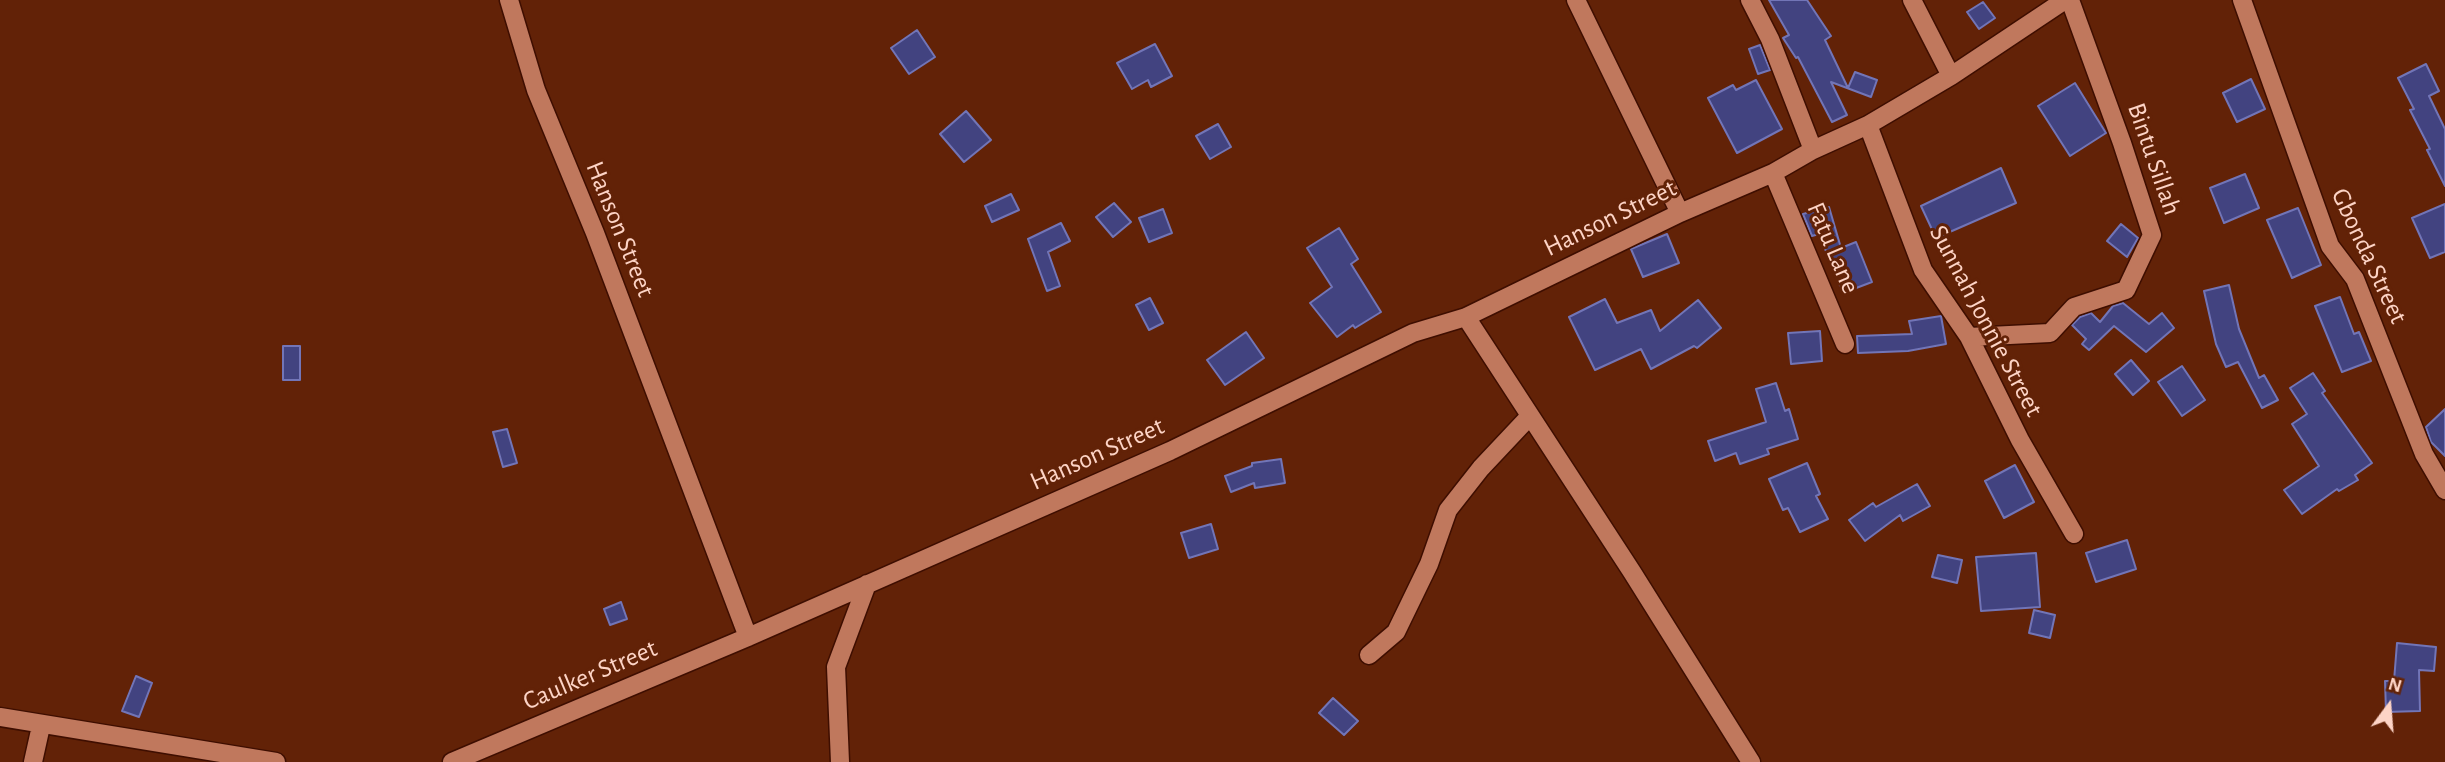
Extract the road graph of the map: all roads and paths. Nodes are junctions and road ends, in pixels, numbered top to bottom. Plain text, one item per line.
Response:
1 (509, 0) edge
2 (1576, 0) edge
3 (1750, 0) edge
4 (1912, 0) edge
5 (2067, 0) edge
6 (2242, 0) edge
7 (1951, 76) junction
8 (1868, 125) junction
9 (1813, 150) junction
10 (1773, 173) junction
11 (1681, 213) junction
12 (1466, 317) junction
13 (1969, 337) junction
14 (1845, 344) dead end
15 (1529, 417) junction
16 (2445, 490) edge
17 (2074, 534) dead end
18 (867, 584) junction
19 (748, 637) junction
20 (1369, 655) dead end
21 (0, 717) edge
22 (41, 726) junction
23 (33, 762) edge
24 (276, 762) edge
25 (452, 762) edge
26 (841, 762) edge
27 (1751, 762) edge

1 - 19 street, Hanson Street
2 - 11 street
3 - 9 street
4 - 7 street
5 - 7 street, Hanson Street
5 - 13 street, Bintu Sillah
6 - 16 street, Gbonda Street
7 - 8 street, Hanson Street
8 - 9 street, Hanson Street
8 - 13 street, Sunnah Jonnie Street
9 - 10 street, Hanson Street
10 - 11 street, Hanson Street
10 - 14 street, Fatu Lane
11 - 12 street, Hanson Street
12 - 15 street
12 - 18 street, Hanson Street
13 - 17 street, Sunnah Jonnie Street
15 - 20 street
15 - 27 street
18 - 19 street, Hanson Street
18 - 26 street
19 - 25 street, Caulker Street
21 - 22 street
22 - 23 street
22 - 24 street

